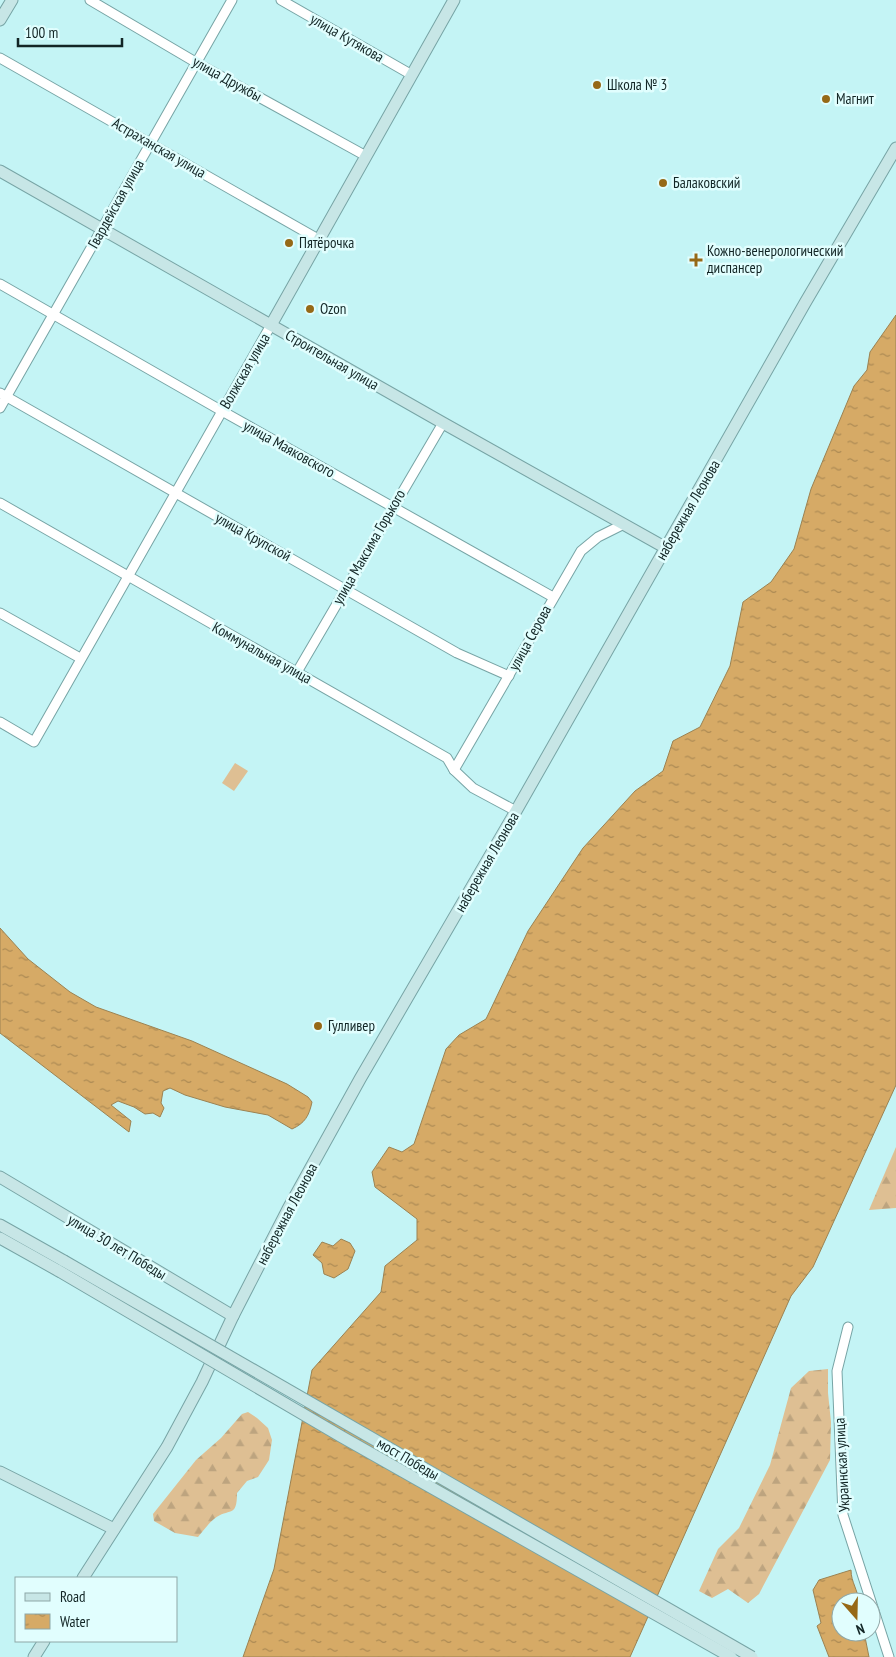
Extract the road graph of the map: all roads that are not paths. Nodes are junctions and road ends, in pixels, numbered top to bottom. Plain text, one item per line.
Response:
1 (12, 0) edge
2 (90, 0) edge
3 (232, 0) edge
4 (281, 0) edge
5 (454, 0) edge
6 (0, 20) edge
7 (0, 58) edge
8 (198, 63) junction
9 (412, 75) junction
10 (150, 143) junction
11 (896, 148) edge
12 (366, 156) junction
13 (0, 171) edge
14 (102, 230) junction
15 (318, 239) junction
16 (0, 284) edge
17 (54, 314) junction
18 (271, 325) junction
19 (3, 395) edge
20 (0, 408) edge
21 (222, 411) junction
22 (443, 424) junction
23 (175, 493) junction
24 (0, 503) edge
25 (393, 506) junction
26 (624, 524) junction
27 (666, 548) junction
28 (127, 577) junction
29 (345, 588) junction
30 (553, 597) junction
31 (0, 613) edge
32 (80, 658) junction
33 (297, 672) junction
34 (509, 676) junction
35 (0, 722) edge
36 (454, 770) junction
37 (516, 811) junction
38 (0, 1177) edge
39 (0, 1225) edge
40 (0, 1238) edge
41 (62, 1266) junction
42 (233, 1316) junction
43 (848, 1328) dead end
44 (0, 1472) edge
45 (114, 1529) junction
46 (84, 1577) edge
47 (43, 1642) edge
48 (34, 1657) edge
49 (731, 1657) edge
50 (752, 1657) edge
51 (888, 1657) edge

1 - 6 main road
2 - 8 street, улица Дружбы
3 - 8 street, Гвардейская улица
4 - 9 street, улица Кутякова
5 - 9 main road, Волжская улица
7 - 10 street, Астраханская улица
8 - 10 street, Гвардейская улица
8 - 12 street, улица Дружбы
9 - 12 main road, Волжская улица
10 - 14 street, Гвардейская улица
10 - 15 street, Астраханская улица
11 - 27 main road, набережная Леонова
12 - 15 main road, Волжская улица
13 - 14 main road, Строительная улица
14 - 17 street, Гвардейская улица
14 - 18 main road, Строительная улица
15 - 18 main road, Волжская улица
16 - 17 street, улица Маяковского
17 - 19 street, Гвардейская улица
17 - 21 street, улица Маяковского
18 - 21 street, Волжская улица
18 - 22 main road, Строительная улица
19 - 20 street, Гвардейская улица
19 - 23 street, улица Крупской
21 - 23 street, Волжская улица
21 - 25 street, улица Маяковского
22 - 25 street, улица Максима Горького
22 - 26 main road, Строительная улица
23 - 28 street, Волжская улица
23 - 29 street, улица Крупской
24 - 28 street, Коммунальная улица
25 - 29 street, улица Максима Горького
25 - 30 street, улица Маяковского
26 - 27 main road, Строительная улица
26 - 30 street, улица Серова
27 - 37 main road, набережная Леонова
28 - 32 street, Волжская улица
28 - 33 street, Коммунальная улица
29 - 33 street, улица Максима Горького
29 - 34 street, улица Крупской
30 - 34 street, улица Серова
31 - 32 street
32 - 35 street, Волжская улица
33 - 36 street, Коммунальная улица
34 - 36 street, улица Серова
36 - 37 street, Коммунальная улица
37 - 42 main road, набережная Леонова
38 - 42 main road, улица 30 лет Победы
39 - 41 main road
40 - 41 main road
41 - 49 main road, bridge
41 - 50 main road, мост Победы, bridge
42 - 45 main road, набережная Леонова
43 - 51 street, Украинская улица
44 - 45 main road
45 - 46 main road, набережная Леонова
47 - 48 main road

